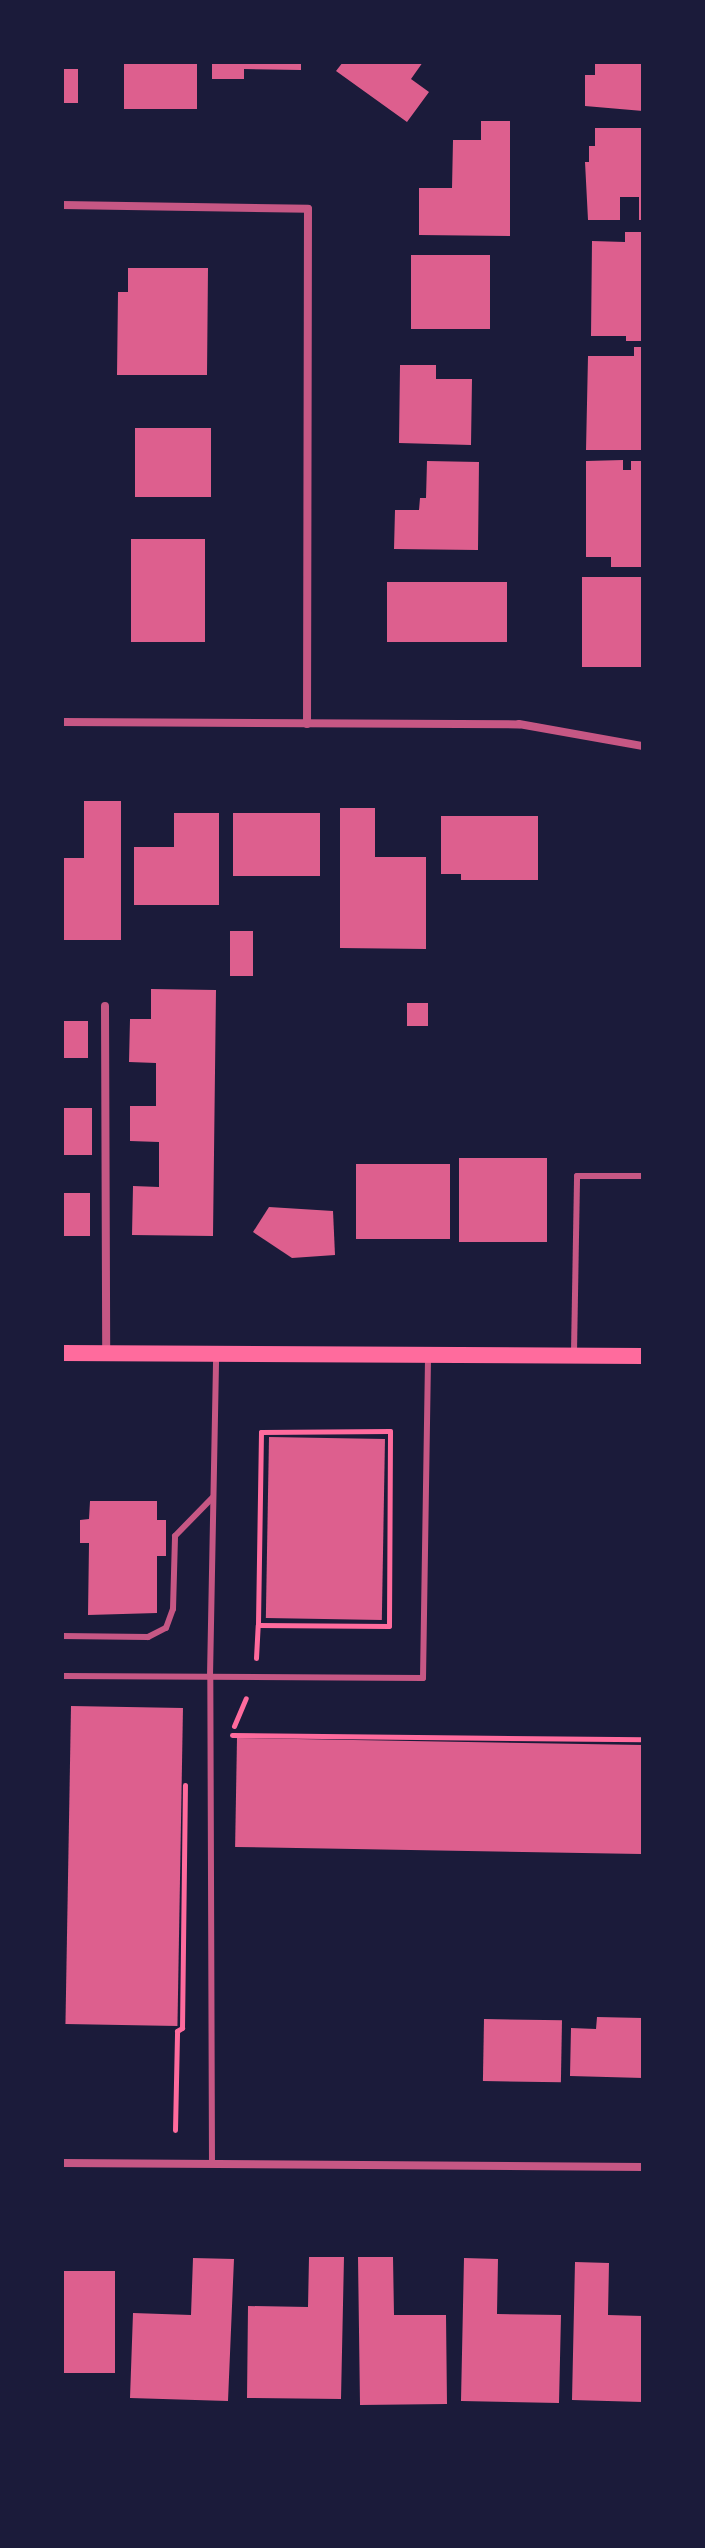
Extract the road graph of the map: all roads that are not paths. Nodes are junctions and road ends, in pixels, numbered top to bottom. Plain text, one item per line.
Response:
1 (62, 205) edge
2 (62, 722) edge
3 (307, 724) junction
4 (643, 746) edge
5 (105, 1006) dead end
6 (643, 1176) edge
7 (62, 1353) edge
8 (106, 1353) junction
9 (216, 1353) junction
10 (428, 1354) junction
11 (574, 1356) junction
12 (643, 1356) edge
13 (213, 1497) junction
14 (62, 1636) edge
15 (62, 1676) edge
16 (210, 1676) junction
17 (62, 2163) edge
18 (212, 2164) junction
19 (643, 2167) edge

1 - 3 street
2 - 3 street
3 - 4 street
5 - 8 street
6 - 11 lane
7 - 8 main road
8 - 9 main road
9 - 10 main road
9 - 13 lane
10 - 11 main road
10 - 16 lane
11 - 12 main road
13 - 14 lane
13 - 16 lane
15 - 16 lane
16 - 18 lane
17 - 18 street
18 - 19 street

